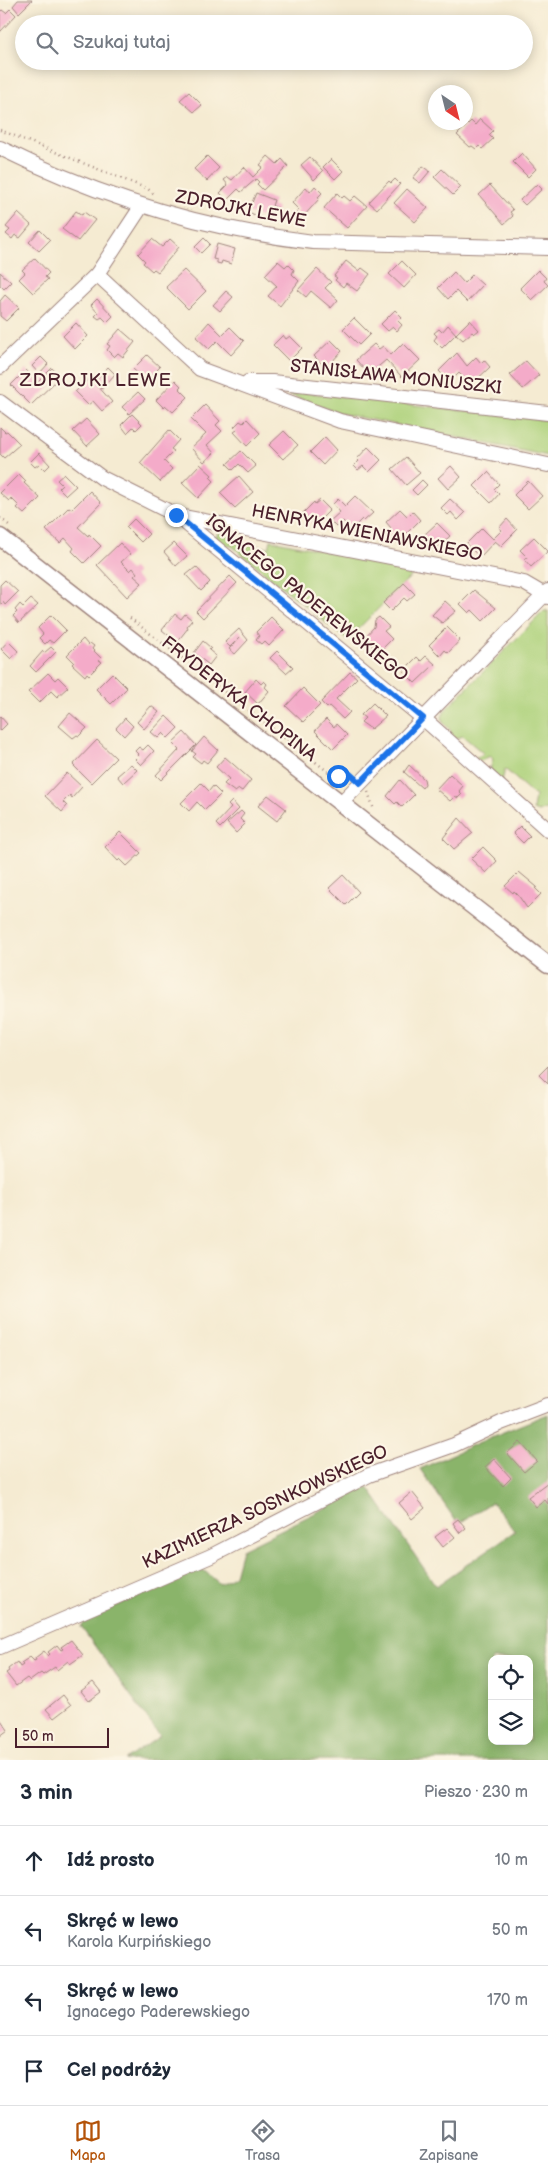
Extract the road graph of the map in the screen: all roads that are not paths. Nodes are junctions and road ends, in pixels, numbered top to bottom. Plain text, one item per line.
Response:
1 (0, 148) edge
2 (141, 207) junction
3 (548, 248) edge
4 (97, 274) junction
5 (0, 367) edge
6 (239, 383) junction
7 (0, 402) edge
8 (548, 413) edge
9 (548, 465) edge
10 (176, 515) junction
11 (0, 537) edge
12 (547, 594) edge
13 (423, 718) junction
14 (340, 803) junction
15 (546, 825) edge
16 (548, 965) edge
17 (548, 1404) edge
18 (0, 1647) edge

1 - 2 street, ZDROJKI LEWE
2 - 3 street, ZDROJKI LEWE
2 - 4 street
4 - 5 street
4 - 6 street, STANISŁAWA MONIUSZKI
6 - 8 street, STANISŁAWA MONIUSZKI
6 - 9 street, STANISŁAWA MONIUSZKI
7 - 10 street, IGNACEGO PADEREWSKIEGO
10 - 12 street, HENRYKA WIENIAWSKIEGO
10 - 13 street, IGNACEGO PADEREWSKIEGO
11 - 14 street, FRYDERYKA CHOPINA
12 - 13 street
13 - 14 street
13 - 15 street, IGNACEGO PADEREWSKIEGO
14 - 16 street, FRYDERYKA CHOPINA
17 - 18 street, KAZIMIERZA SOSNKOWSKIEGO

